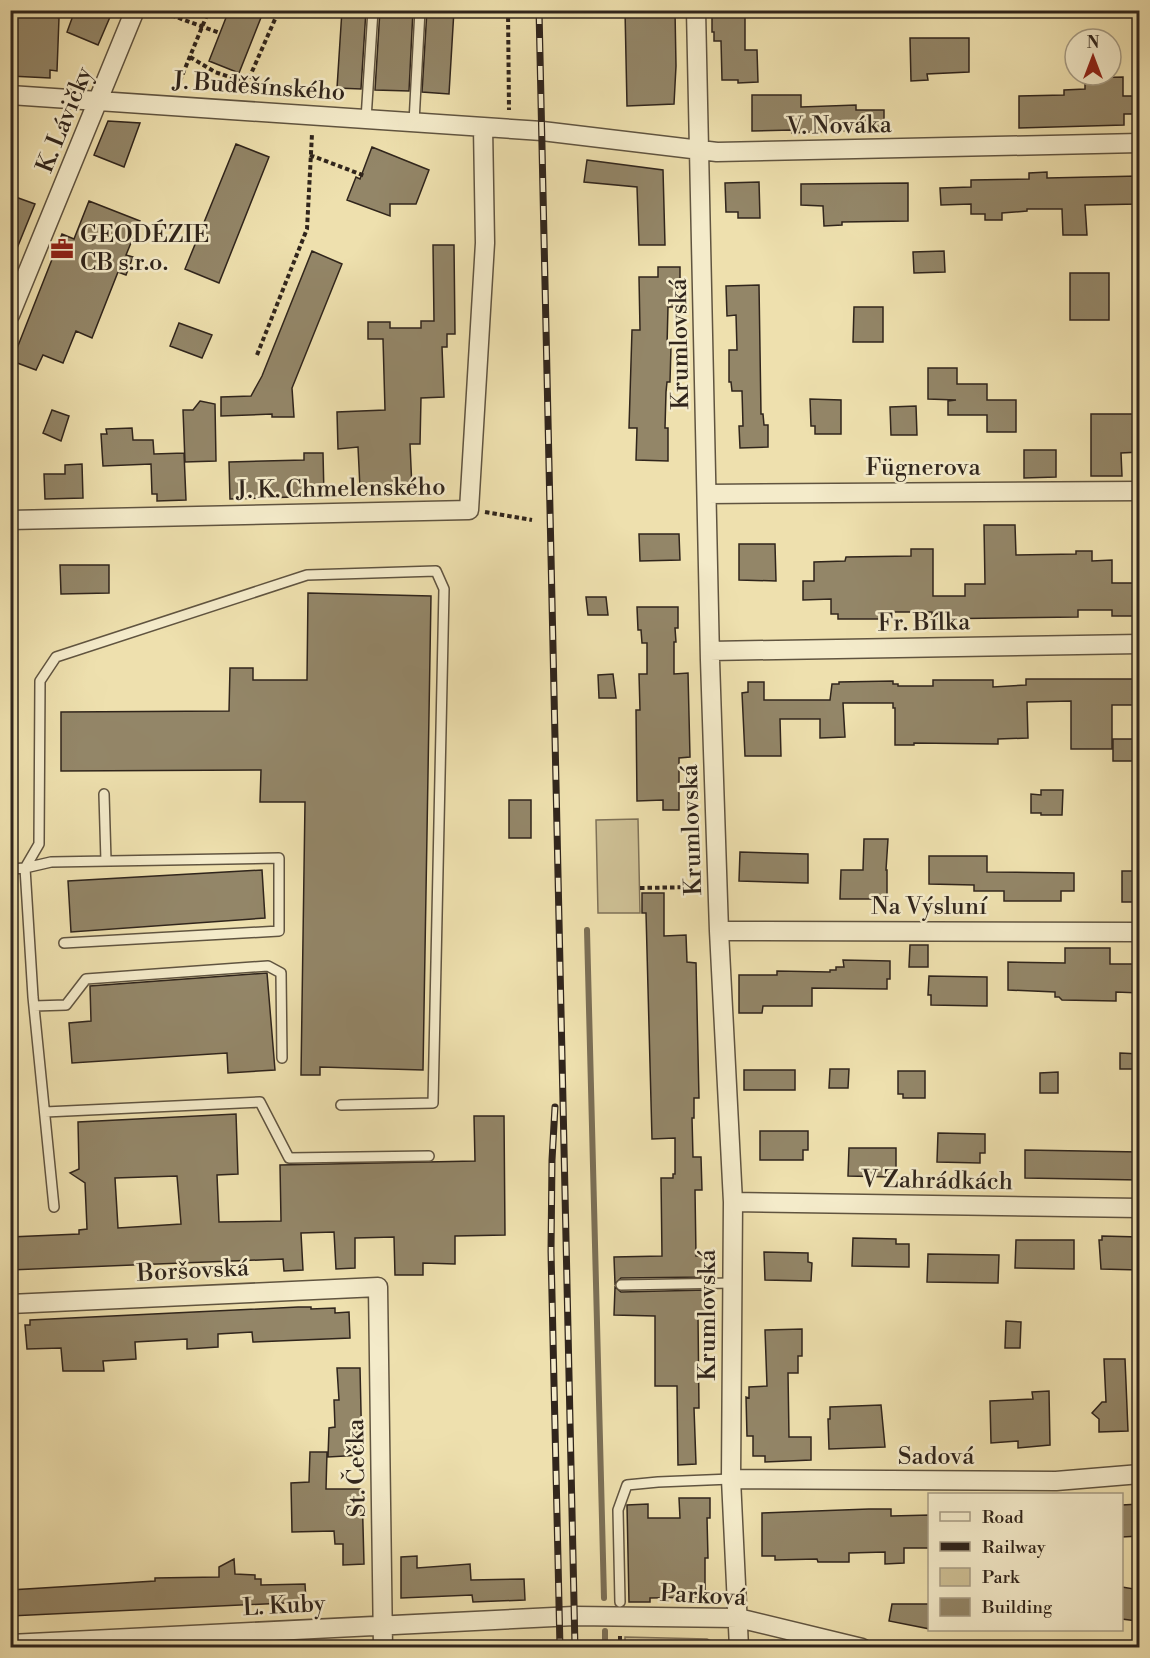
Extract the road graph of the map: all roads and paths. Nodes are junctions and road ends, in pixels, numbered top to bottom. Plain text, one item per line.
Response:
1 (135, 10) edge
2 (157, 10) edge
3 (209, 10) edge
4 (279, 10) edge
5 (373, 10) edge
6 (420, 10) edge
7 (508, 10) edge
8 (696, 10) edge
9 (202, 27) junction
10 (220, 33) dead end
11 (190, 57) junction
12 (247, 83) junction
13 (175, 94) dead end
14 (10, 95) edge
15 (237, 98) dead end
16 (100, 100) junction
17 (312, 115) junction
18 (366, 119) junction
19 (414, 122) junction
20 (483, 127) junction
21 (506, 128) junction
22 (542, 131) joint
23 (1140, 143) edge
24 (700, 151) junction
25 (310, 155) junction
26 (365, 176) dead end
27 (10, 315) edge
28 (257, 355) dead end
29 (1140, 491) edge
30 (707, 494) junction
31 (469, 510) junction
32 (10, 520) edge
33 (532, 520) dead end
34 (1140, 644) edge
35 (710, 651) junction
36 (104, 794) dead end
37 (106, 861) junction
38 (25, 868) junction
39 (10, 869) edge
40 (718, 887) junction
41 (640, 888) dead end
42 (719, 931) junction
43 (1140, 932) edge
44 (64, 944) dead end
45 (34, 1006) junction
46 (282, 1058) dead end
47 (341, 1105) dead end
48 (45, 1112) junction
49 (429, 1156) dead end
50 (733, 1202) junction
51 (54, 1207) dead end
52 (1140, 1208) edge
53 (732, 1283) junction
54 (621, 1285) dead end
55 (378, 1287) joint
56 (10, 1304) edge
57 (1140, 1474) edge
58 (731, 1479) junction
59 (620, 1602) dead end
60 (567, 1616) joint
61 (738, 1618) junction
62 (384, 1625) junction
63 (10, 1644) edge
64 (383, 1647) edge
65 (739, 1647) edge
66 (862, 1647) edge

1 - 16 street, K. Lávičky
2 - 9 path
3 - 9 path
4 - 12 path
5 - 18 lane
6 - 19 lane
7 - 21 path
8 - 24 street, Krumlovská
9 - 10 path
9 - 11 path
11 - 12 path
11 - 13 path
12 - 15 path
14 - 16 street, J. Buděšínského
16 - 17 street, J. Buděšínského
16 - 27 street, K. Lávičky
17 - 18 street, J. Buděšínského
17 - 25 path
18 - 19 street, J. Buděšínského
19 - 20 street, J. Buděšínského
20 - 21 street, J. Buděšínského
20 - 31 street, J. K. Chmelenského
21 - 22 street, J. Buděšínského
22 - 24 street, V. Nováka
23 - 24 street, V. Nováka
24 - 30 street, Krumlovská
25 - 26 path
25 - 28 path
29 - 30 street, Fügnerova
30 - 35 street, Krumlovská
31 - 32 street, J. K. Chmelenského
31 - 33 path
34 - 35 street, Fr. Bílka
35 - 40 street, Krumlovská
36 - 37 lane
37 - 38 lane
37 - 44 lane
38 - 39 lane
38 - 45 lane
38 - 47 lane
40 - 41 path
40 - 42 street, Krumlovská
42 - 43 street, Na Výsluní
42 - 50 street, Krumlovská
45 - 46 lane
45 - 48 lane
48 - 49 lane
48 - 51 lane
50 - 52 street, V Zahrádkách
50 - 53 street, Krumlovská
53 - 54 lane
53 - 58 street, Krumlovská
55 - 56 street, Boršovská
55 - 62 street, St. Čečka
57 - 58 street, Sadová
58 - 59 lane
58 - 61 street, Krumlovská
60 - 61 street, Parková
60 - 62 street, L. Kuby
61 - 65 street, Krumlovská
61 - 66 street, Parková
62 - 63 street, L. Kuby
62 - 64 street, St. Čečka

